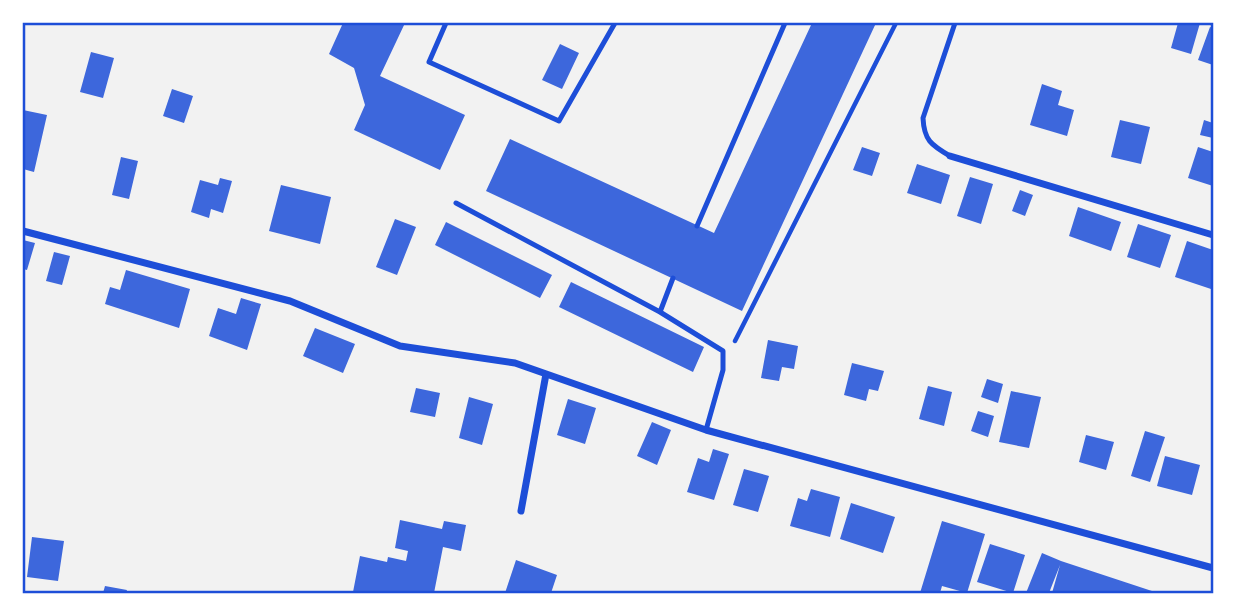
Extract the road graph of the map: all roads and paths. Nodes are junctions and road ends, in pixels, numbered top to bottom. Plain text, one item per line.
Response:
1 (446, 23) edge
2 (615, 23) edge
3 (785, 23) edge
4 (896, 23) edge
5 (956, 23) edge
6 (950, 156) joint
7 (456, 203) dead end
8 (697, 226) dead end
9 (23, 231) edge
10 (1213, 235) edge
11 (673, 278) dead end
12 (660, 312) junction
13 (723, 365) junction
14 (546, 374) junction
15 (706, 430) junction
16 (521, 511) dead end
17 (1213, 568) edge

1 - 2 lane
3 - 8 lane
4 - 13 path
5 - 6 lane
6 - 10 street
7 - 12 lane
9 - 14 street
11 - 12 lane
12 - 13 lane
13 - 15 lane
14 - 15 street
14 - 16 street
15 - 17 street

